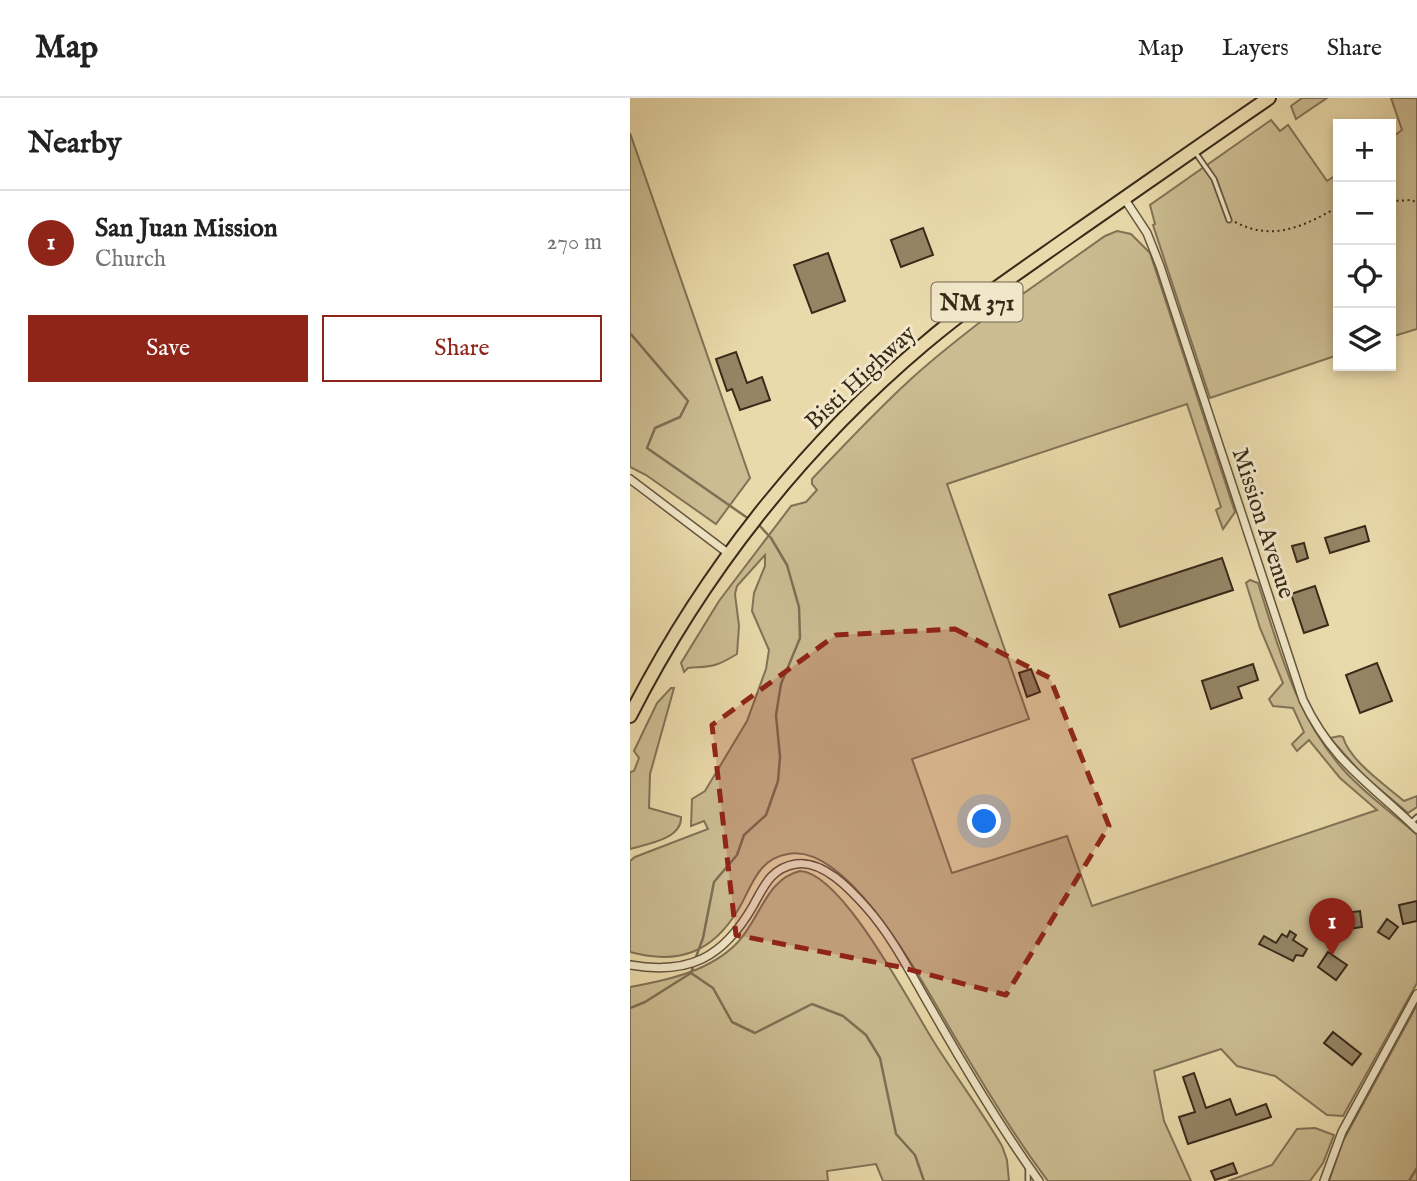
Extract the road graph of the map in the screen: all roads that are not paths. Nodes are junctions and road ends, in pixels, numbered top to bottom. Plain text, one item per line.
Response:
1 (1269, 98) edge
2 (1194, 150) junction
3 (1124, 198) junction
4 (1229, 220) road end
5 (630, 479) edge
6 (729, 554) junction
7 (631, 710) edge
8 (1415, 823) edge
9 (630, 965) edge
10 (1417, 994) edge
11 (1028, 1165) junction
12 (1323, 1179) edge
13 (1028, 1181) edge
14 (1039, 1181) edge

1 - 2 main road, Bisti Highway / NM 371
2 - 3 main road, Bisti Highway / NM 371
2 - 4 lane
3 - 6 main road, Bisti Highway / NM 371
3 - 8 street, Mission Avenue
5 - 6 street
6 - 7 main road, Bisti Highway / NM 371
9 - 11 street
10 - 12 street
11 - 13 lane
11 - 14 street

